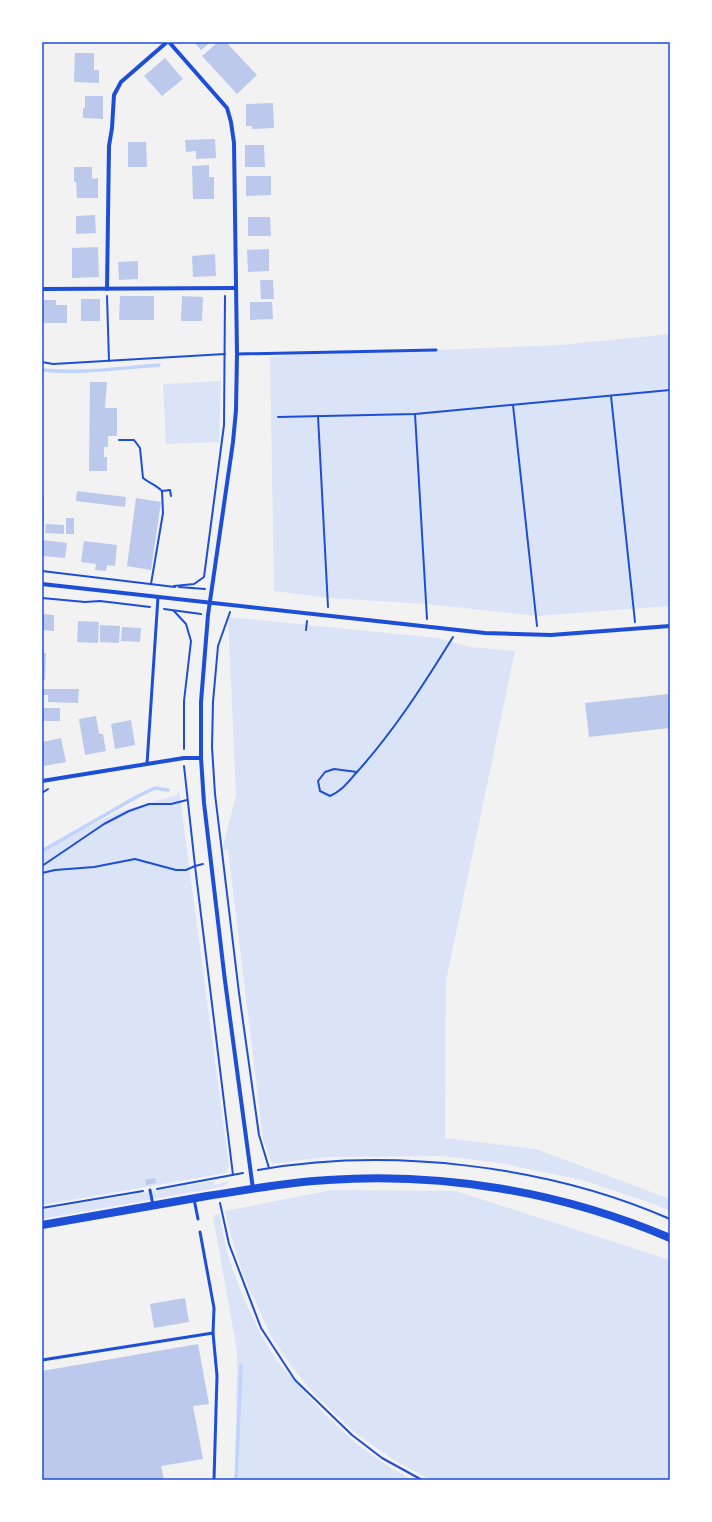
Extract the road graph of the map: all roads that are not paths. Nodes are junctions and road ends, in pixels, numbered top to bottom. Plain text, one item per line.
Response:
1 (168, 42) edge
2 (42, 288) edge
3 (236, 288) junction
4 (107, 289) junction
5 (436, 350) dead end
6 (237, 354) junction
7 (42, 584) edge
8 (158, 597) junction
9 (210, 603) junction
10 (670, 626) edge
11 (201, 758) junction
12 (147, 764) junction
13 (42, 781) edge
14 (253, 1188) junction
15 (150, 1190) dead end
16 (194, 1198) junction
17 (153, 1205) junction
18 (198, 1219) dead end
19 (42, 1226) edge
20 (200, 1232) dead end
21 (670, 1238) edge
22 (213, 1333) junction
23 (42, 1360) edge
24 (214, 1480) edge

1 - 3 street
1 - 4 street
2 - 4 street
3 - 4 street
3 - 6 street
5 - 6 lane
6 - 9 street
7 - 8 street
8 - 9 street
8 - 12 lane
9 - 10 street
9 - 11 street
11 - 12 street
11 - 14 street
12 - 13 street
14 - 16 main road
14 - 21 main road
15 - 17 lane
16 - 17 main road
16 - 18 lane
17 - 19 main road
20 - 22 lane
22 - 23 lane
22 - 24 lane

